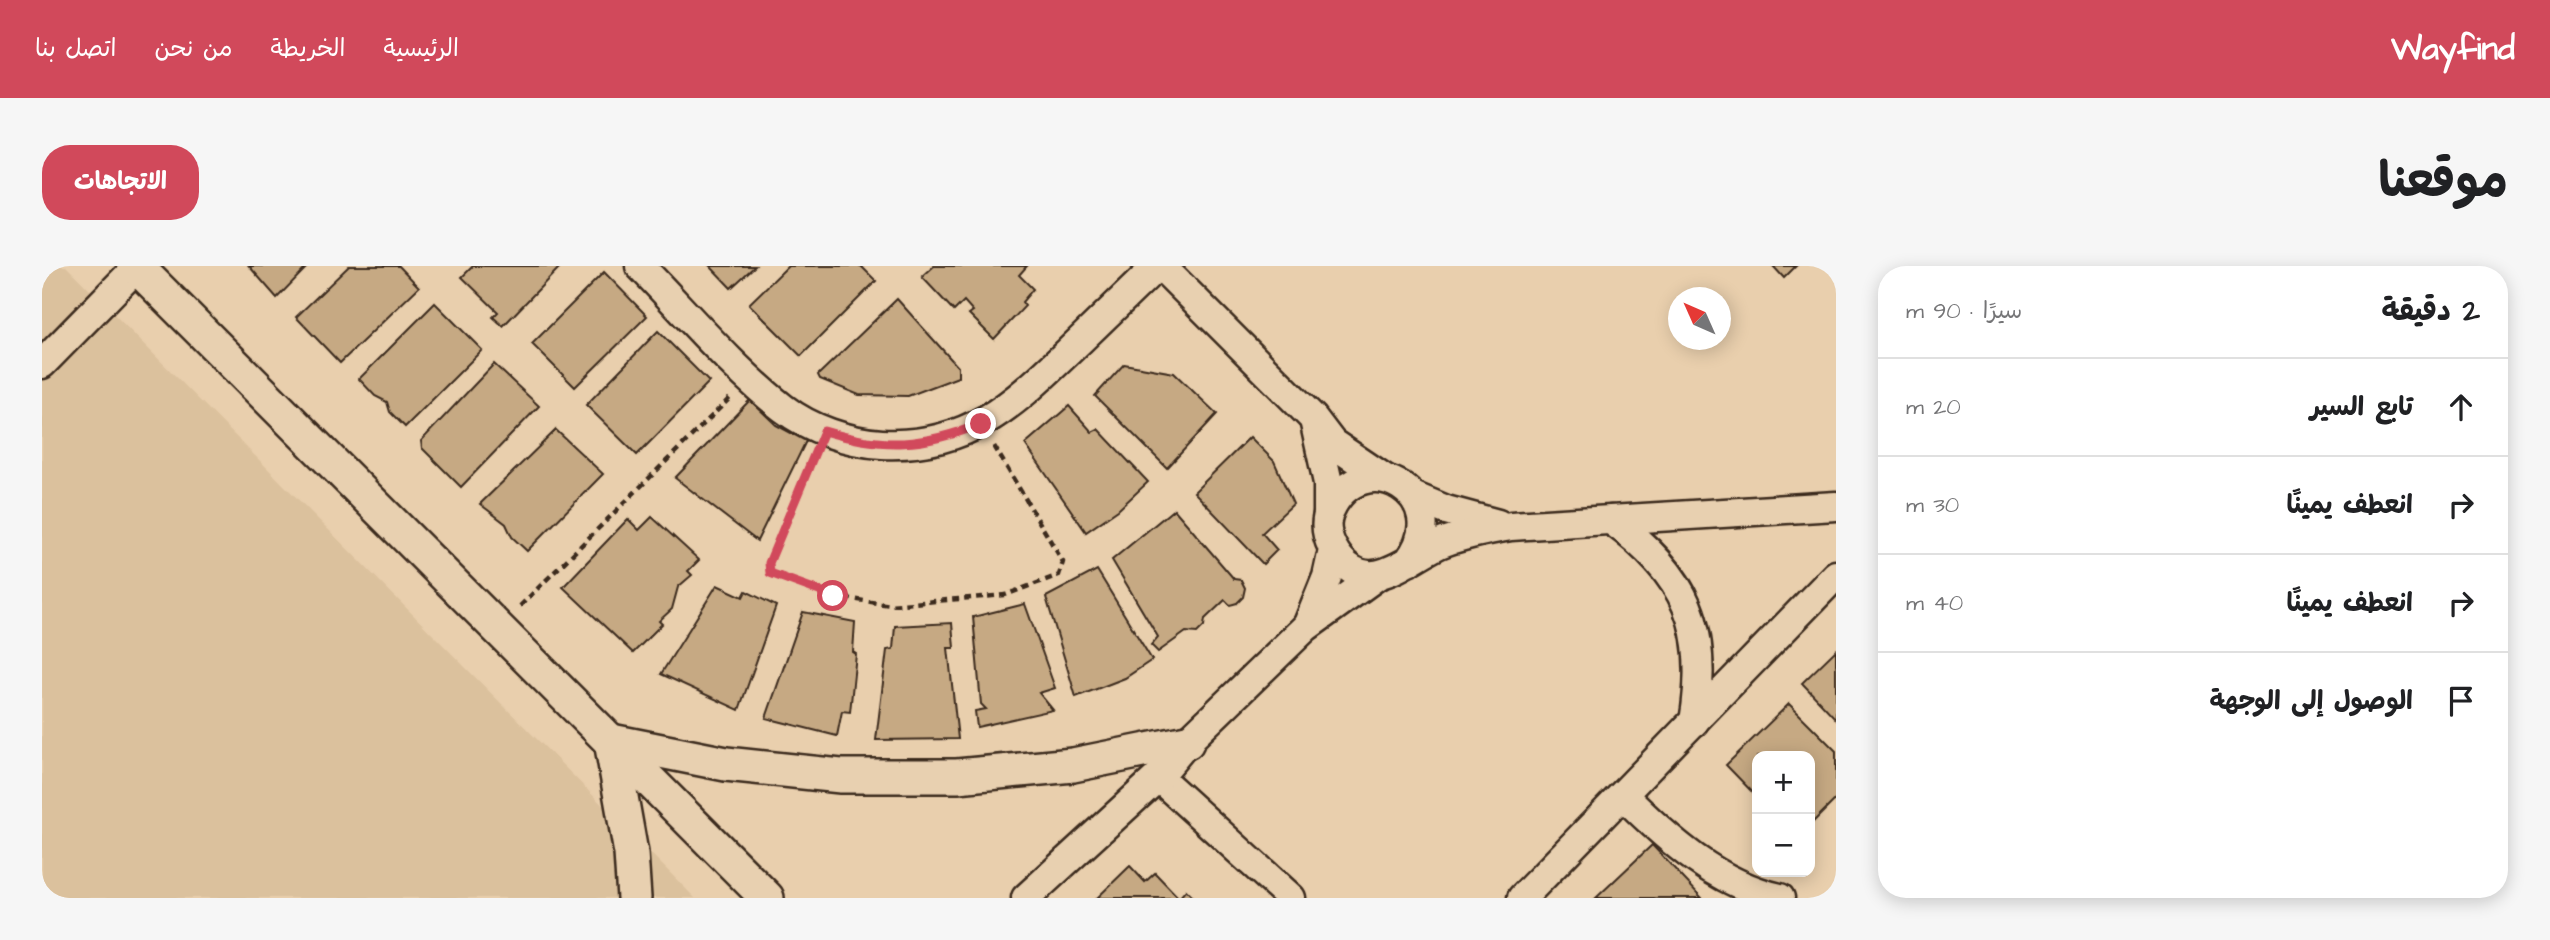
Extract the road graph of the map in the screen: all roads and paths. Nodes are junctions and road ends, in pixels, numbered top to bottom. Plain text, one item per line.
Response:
1 (137, 266) edge
2 (640, 266) edge
3 (1159, 266) edge
4 (42, 364) edge
5 (751, 378) junction
6 (1313, 418) junction
7 (981, 424) junction
8 (824, 431) junction
9 (1384, 478) junction
10 (1415, 497) junction
11 (1836, 506) edge
12 (1328, 515) junction
13 (1611, 520) junction
14 (1511, 526) junction
15 (1333, 550) junction
16 (1408, 562) junction
17 (1378, 575) junction
18 (1836, 575) edge
19 (1307, 627) junction
20 (498, 628) junction
21 (1694, 722) junction
22 (611, 741) junction
23 (1187, 742) junction
24 (1158, 777) junction
25 (1623, 795) junction
26 (634, 898) edge
27 (767, 898) edge
28 (1026, 898) edge
29 (1291, 898) edge
30 (1522, 898) edge
31 (1780, 898) edge

1 - 4 street
1 - 20 street
2 - 5 street
3 - 6 street
3 - 7 street
5 - 8 street
5 - 20 path
6 - 9 street
6 - 12 street
7 - 8 street
7 - 8 path
9 - 10 street
9 - 12 street
10 - 14 street
10 - 16 street
11 - 13 street
12 - 15 street
13 - 14 street
13 - 21 street
14 - 16 street
15 - 17 street
15 - 19 street
16 - 17 street
17 - 19 street
18 - 21 street
19 - 23 street
20 - 22 street
21 - 25 street
22 - 23 street
22 - 26 street
22 - 27 street
23 - 24 street
24 - 28 street
24 - 29 street
25 - 30 street
25 - 31 street

